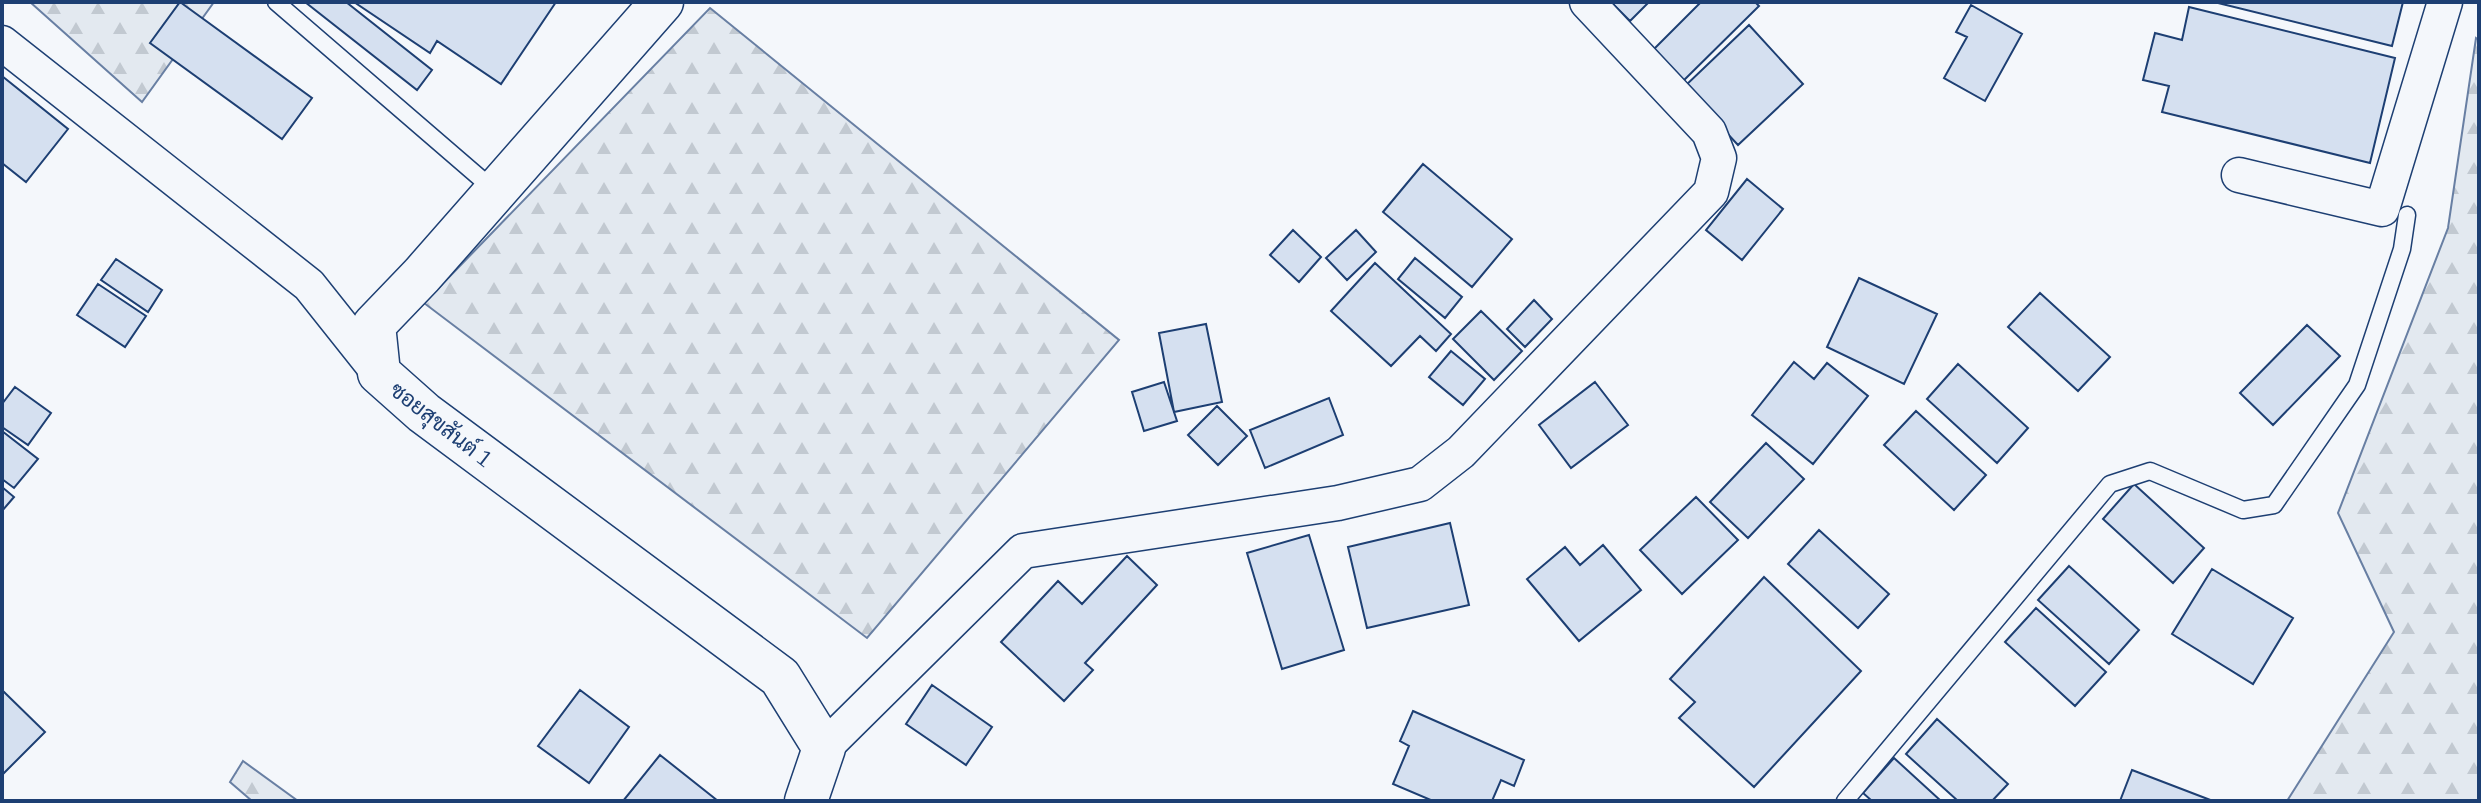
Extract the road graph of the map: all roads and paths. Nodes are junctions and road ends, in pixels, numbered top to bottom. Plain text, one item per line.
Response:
1 (276, 2) edge
2 (662, 2) edge
3 (1587, 2) edge
4 (2445, 2) edge
5 (2, 43) edge
6 (2239, 175) dead end
7 (495, 191) junction
8 (2407, 215) dead end
9 (379, 373) junction
10 (824, 748) junction
11 (806, 801) edge
12 (1845, 801) edge

1 - 7 lane
2 - 7 street, ซอยสุขสันต์ 1
3 - 10 street
4 - 6 street
5 - 9 street
7 - 9 street, ซอยสุขสันต์ 1
8 - 12 lane
9 - 10 street, ซอยสุขสันต์ 1
10 - 11 street

